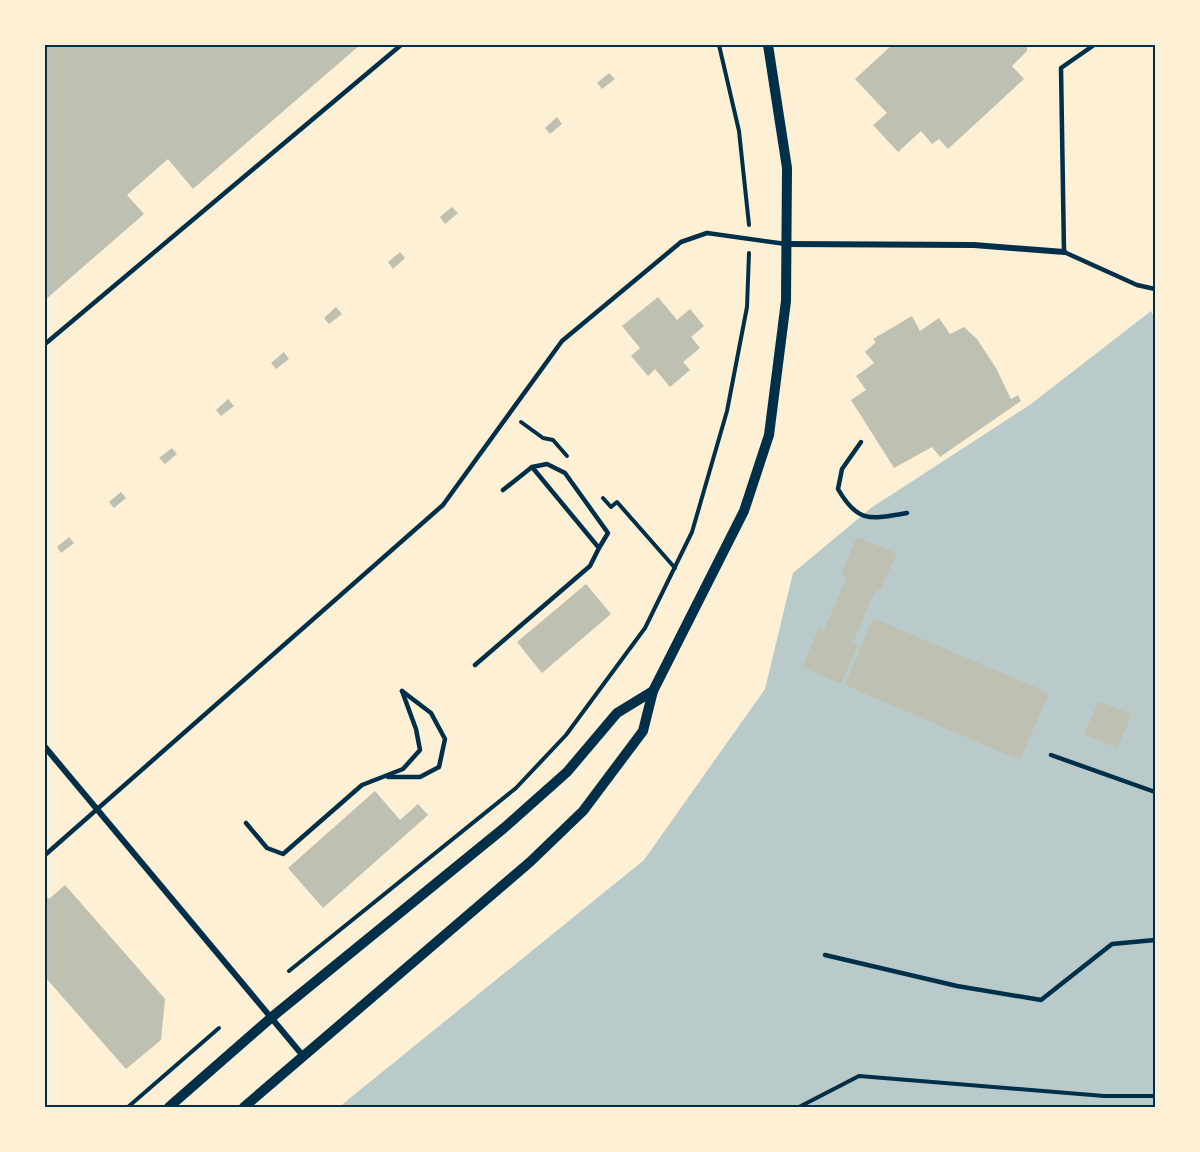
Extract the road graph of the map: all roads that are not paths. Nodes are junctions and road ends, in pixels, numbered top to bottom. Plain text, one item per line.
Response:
1 (401, 45) edge
2 (768, 45) edge
3 (1094, 45) edge
4 (786, 244) junction
5 (1064, 252) junction
6 (1155, 289) edge
7 (45, 344) edge
8 (861, 442) dead end
9 (532, 467) junction
10 (503, 490) dead end
11 (907, 513) dead end
12 (598, 548) junction
13 (475, 665) dead end
14 (653, 691) junction
15 (45, 747) edge
16 (1051, 755) dead end
17 (385, 777) junction
18 (1155, 792) edge
19 (99, 809) junction
20 (246, 823) dead end
21 (45, 855) edge
22 (1155, 940) edge
23 (825, 955) dead end
24 (272, 1017) junction
25 (304, 1057) junction
26 (168, 1107) edge
27 (244, 1107) edge

1 - 7 lane
2 - 4 street
3 - 5 lane
4 - 5 street
4 - 14 street
4 - 19 lane
5 - 6 lane
8 - 11 lane
9 - 10 lane
9 - 12 lane
9 - 12 lane
12 - 13 lane
14 - 24 street
14 - 25 street
15 - 19 street
16 - 18 lane
17 - 17 lane
17 - 20 lane
19 - 21 lane
19 - 24 street
22 - 23 lane
24 - 25 street
24 - 26 street
25 - 27 street

